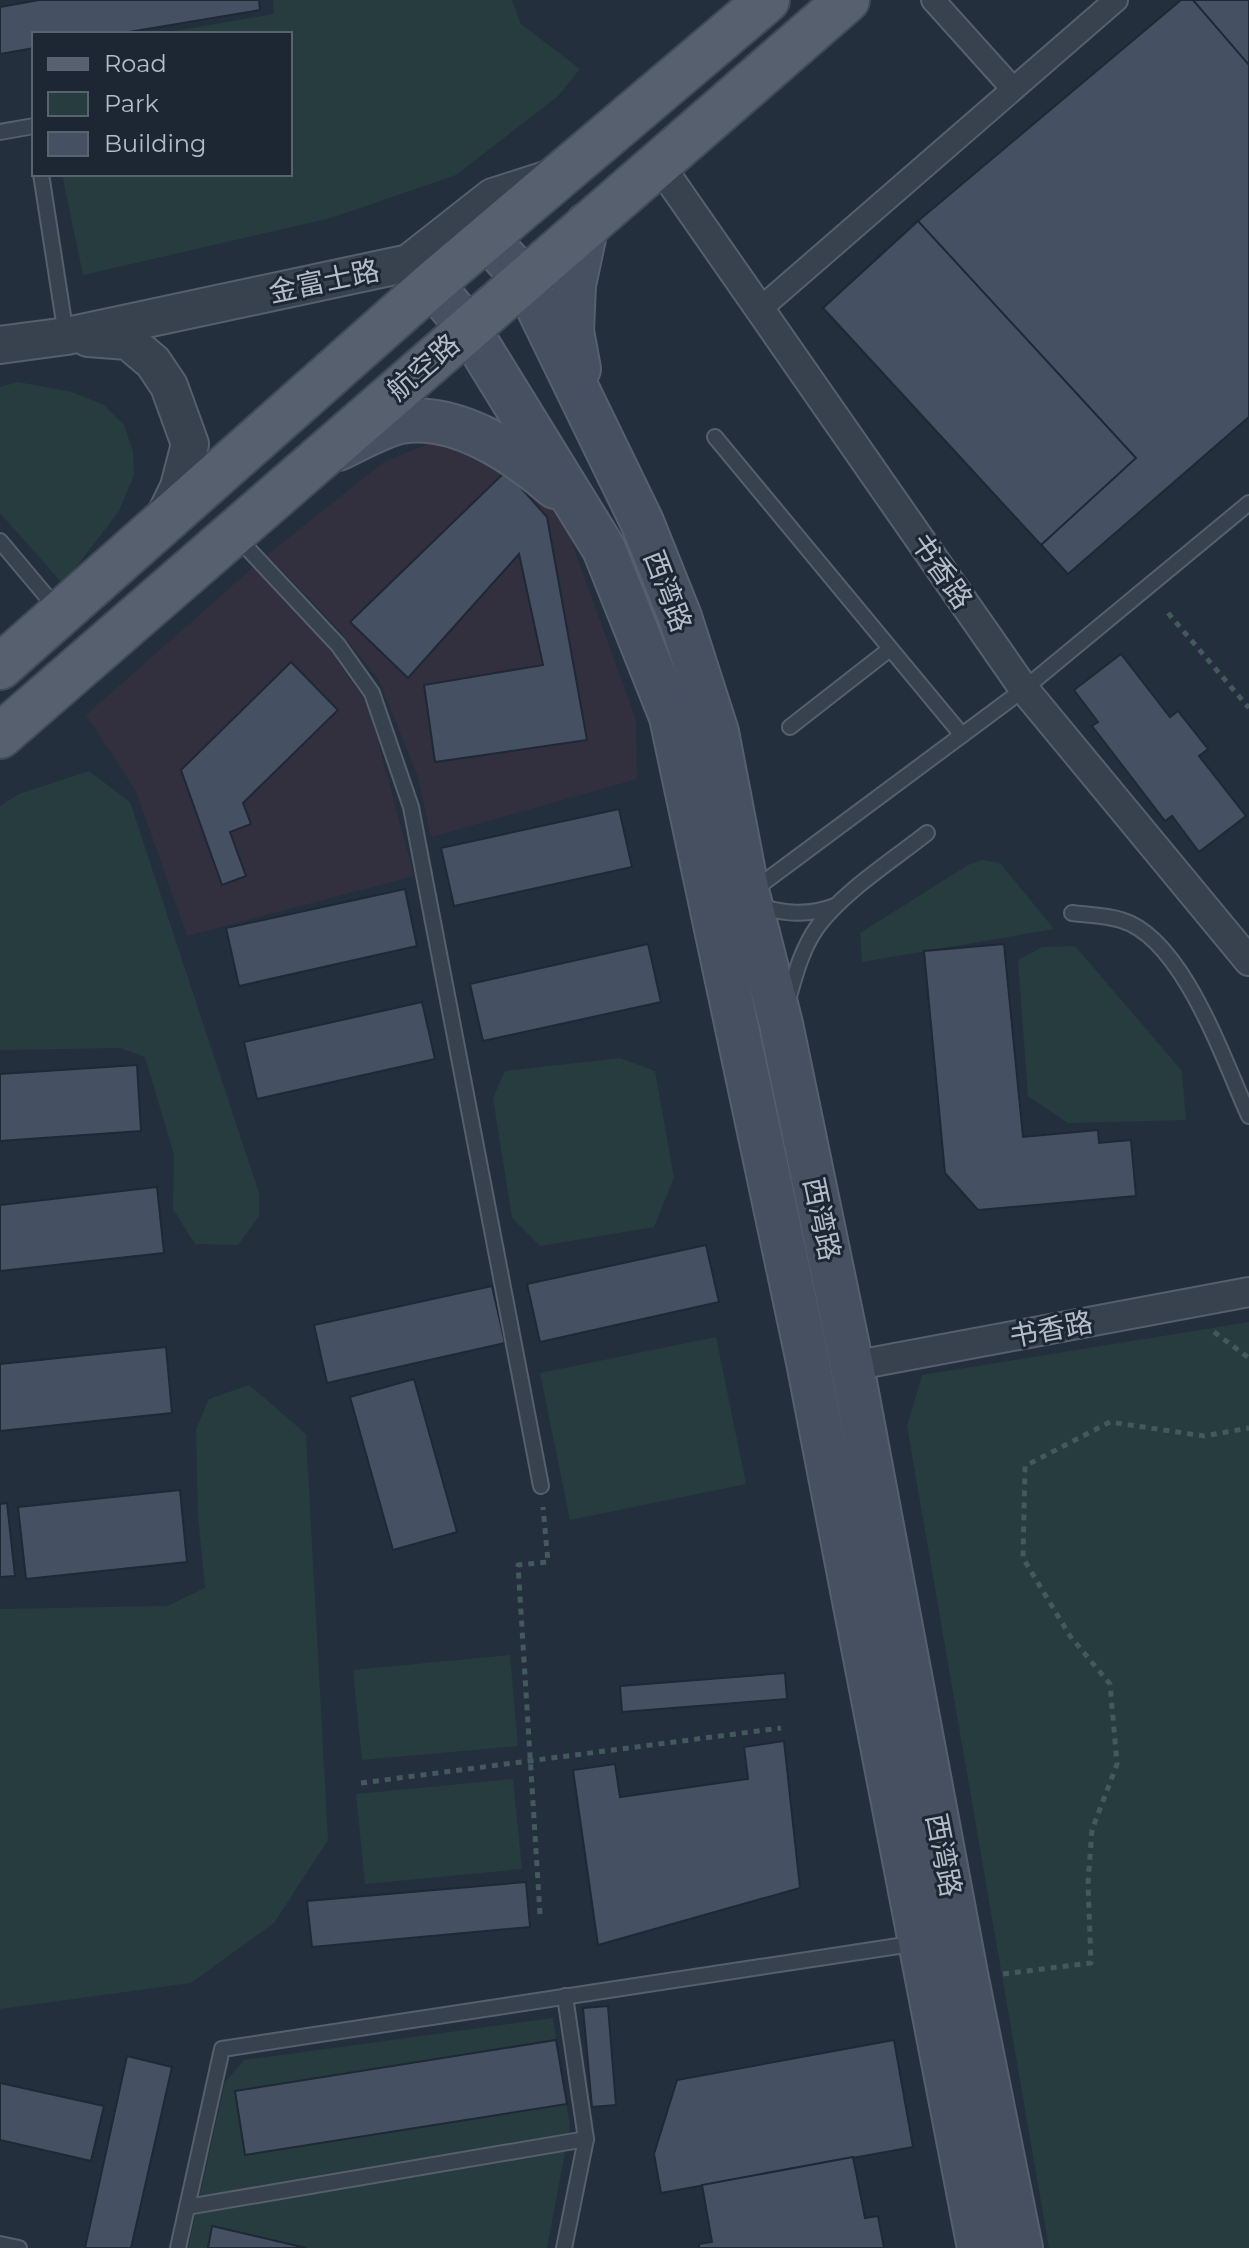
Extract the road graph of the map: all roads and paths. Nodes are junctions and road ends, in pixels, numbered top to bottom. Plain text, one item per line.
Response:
1 (767, 0) edge
2 (847, 0) edge
3 (933, 0) edge
4 (1116, 0) edge
5 (1013, 89) junction
6 (32, 126) edge
7 (0, 132) edge
8 (658, 163) junction
9 (41, 176) edge
10 (559, 176) junction
11 (587, 224) junction
12 (486, 237) junction
13 (420, 274) junction
14 (524, 279) junction
15 (760, 309) junction
16 (468, 328) junction
17 (67, 336) junction
18 (128, 341) junction
19 (0, 345) edge
20 (585, 405) junction
21 (715, 437) dead end
22 (322, 455) junction
23 (1249, 503) edge
24 (579, 508) junction
25 (161, 524) junction
26 (233, 533) junction
27 (0, 541) edge
28 (61, 613) junction
29 (1168, 613) dead end
30 (890, 649) junction
31 (0, 667) edge
32 (1024, 689) junction
33 (1249, 708) edge
34 (790, 727) dead end
35 (962, 735) junction
36 (0, 736) edge
37 (927, 833) dead end
38 (750, 900) junction
39 (835, 906) junction
40 (1072, 913) dead end
41 (1249, 961) edge
42 (781, 1024) junction
43 (1249, 1116) edge
44 (1249, 1292) edge
45 (852, 1366) junction
46 (1249, 1428) edge
47 (541, 1486) joint
48 (781, 1728) dead end
49 (530, 1760) junction
50 (361, 1783) dead end
51 (540, 1914) dead end
52 (922, 1942) junction
53 (967, 1979) junction
54 (565, 1996) junction
55 (586, 2139) junction
56 (187, 2207) junction
57 (0, 2244) edge
58 (19, 2248) edge
59 (178, 2248) edge
60 (564, 2248) edge
61 (979, 2248) edge
62 (1021, 2248) edge

1 - 10 main road, 航空路
2 - 8 main road, 航空路
3 - 5 street
4 - 5 street
5 - 15 street
6 - 7 lane
8 - 11 main road, 航空路
8 - 15 street, 书香路
9 - 17 lane
10 - 12 main road, 航空路
10 - 13 street, 金富士路
11 - 14 main road, 航空路
11 - 20 main road
12 - 13 main road, 航空路
12 - 14 main road, 西湾路
13 - 16 main road, 西湾路
13 - 17 street, 金富士路
13 - 18 street, 金富士路
13 - 25 main road, 航空路
14 - 16 main road, 航空路
14 - 20 main road, 西湾路
15 - 32 street, 书香路
16 - 22 main road, 航空路
16 - 24 main road, 西湾路
17 - 18 street, 金富士路
17 - 19 street, 金富士路
18 - 25 street
20 - 38 main road, 西湾路
21 - 30 lane
22 - 24 main road
22 - 26 main road, 航空路
23 - 32 lane
24 - 52 main road, 西湾路
25 - 28 main road, 航空路
26 - 36 main road, 航空路
26 - 47 lane
27 - 28 lane
28 - 31 main road, 航空路
29 - 33 path
30 - 34 lane
30 - 35 lane
32 - 35 lane
32 - 41 street, 书香路
35 - 38 lane
37 - 39 lane
38 - 39 lane
38 - 42 main road, 西湾路
39 - 42 lane
40 - 43 lane
42 - 45 main road, 西湾路
44 - 45 street, 书香路
45 - 53 main road, 西湾路
46 - 53 path
47 - 49 path
48 - 49 path
49 - 50 path
49 - 51 path
52 - 54 lane
52 - 61 main road, 西湾路
53 - 62 main road, 西湾路
54 - 55 lane
54 - 56 lane
55 - 56 lane
55 - 60 lane
56 - 59 lane
57 - 58 lane

